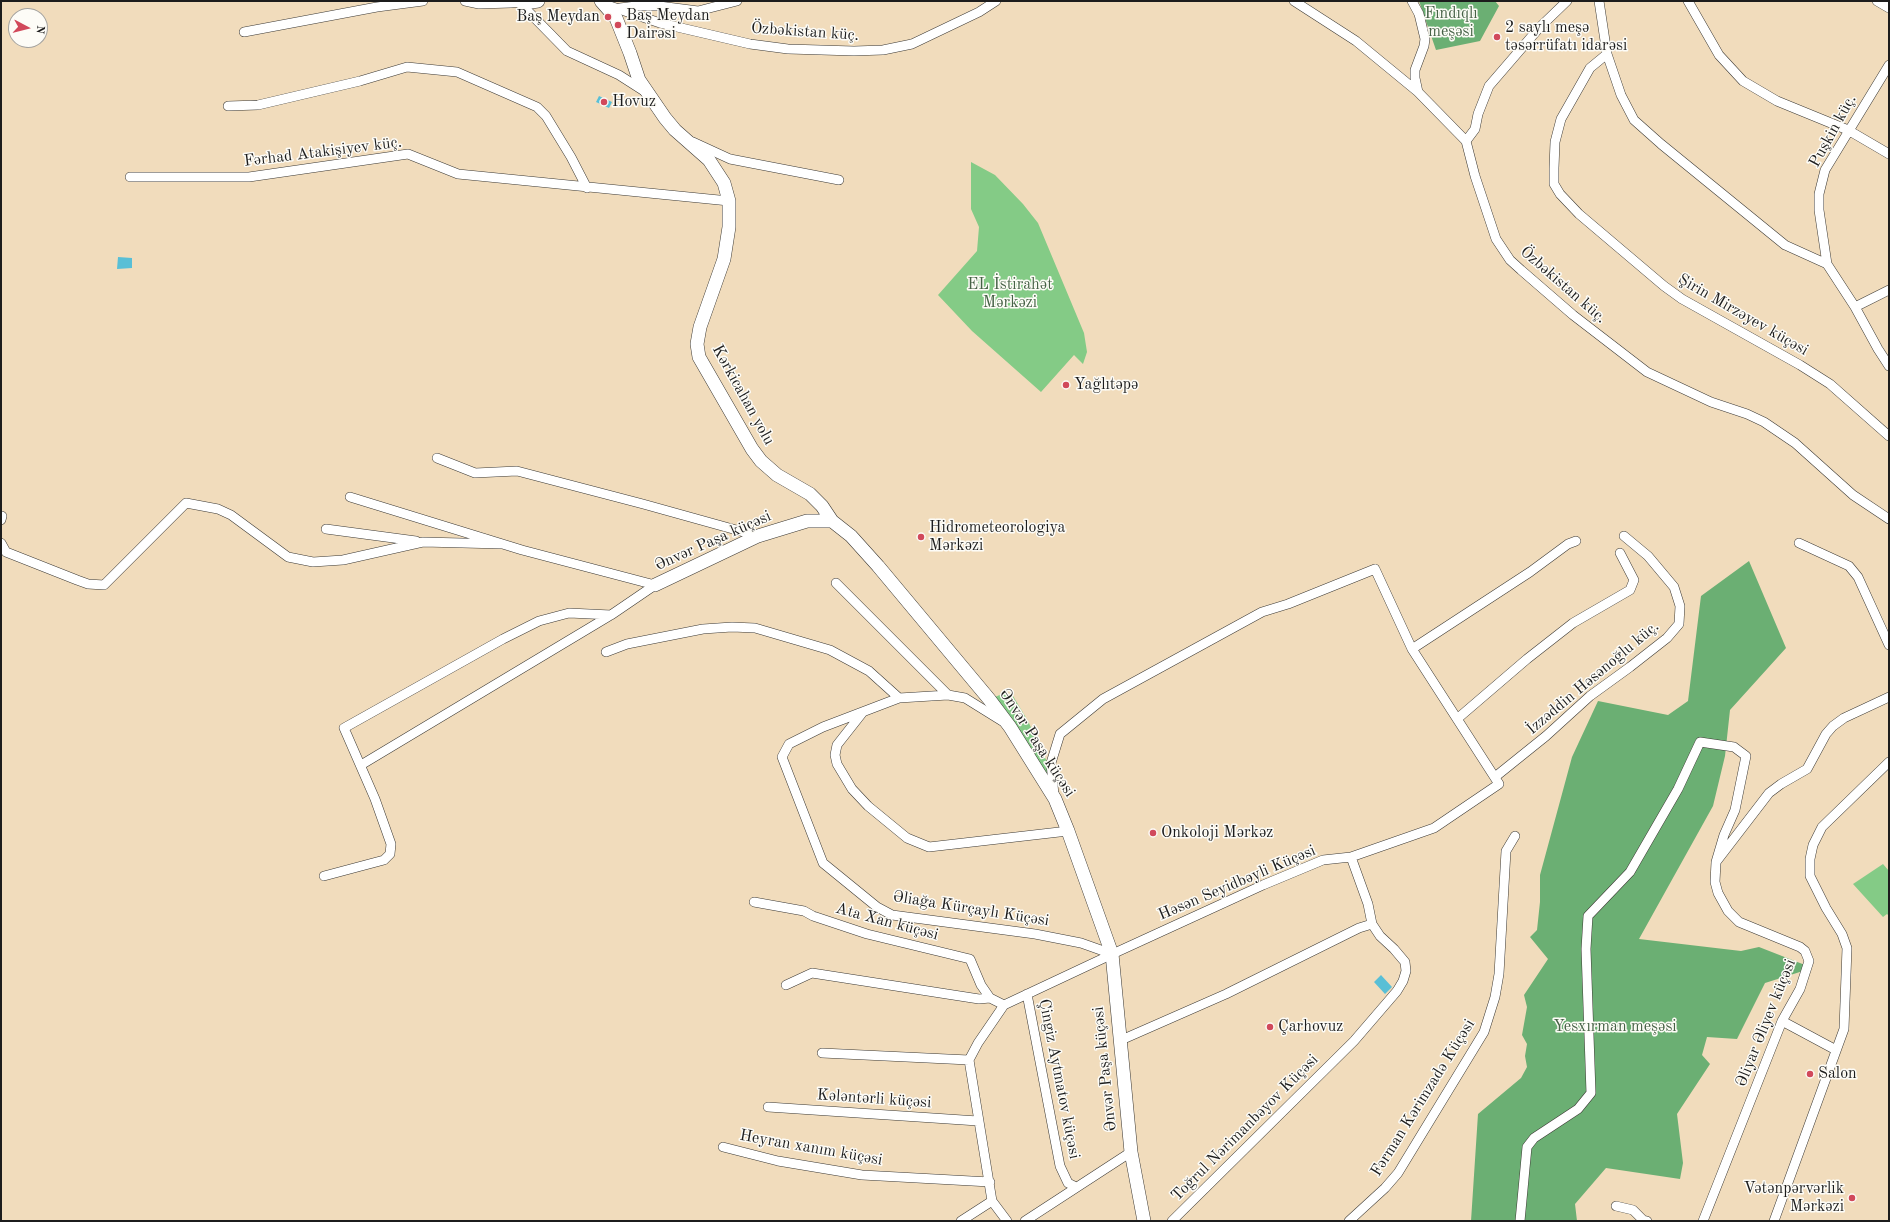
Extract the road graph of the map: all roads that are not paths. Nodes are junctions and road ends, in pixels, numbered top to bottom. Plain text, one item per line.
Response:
1 (423, 1) edge
2 (465, 1) edge
3 (519, 1) edge
4 (538, 1) edge
5 (737, 1) edge
6 (996, 1) edge
7 (1294, 1) edge
8 (1412, 1) edge
9 (1567, 1) edge
10 (1600, 1) edge
11 (1688, 1) edge
12 (1877, 1) edge
13 (609, 5) edge
14 (1889, 8) edge
15 (244, 32) dead end
16 (1607, 54) junction
17 (1889, 65) edge
18 (1418, 92) junction
19 (650, 95) junction
20 (228, 106) dead end
21 (1848, 130) junction
22 (688, 139) junction
23 (1466, 141) junction
24 (1889, 154) edge
25 (130, 177) dead end
26 (839, 180) dead end
27 (587, 188) junction
28 (729, 201) junction
29 (1827, 264) junction
30 (1889, 290) edge
31 (1856, 307) junction
32 (1889, 366) edge
33 (1889, 436) edge
34 (437, 458) dead end
35 (350, 497) dead end
36 (2, 516) edge
37 (1889, 519) edge
38 (1, 520) edge
39 (832, 521) junction
40 (326, 529) dead end
41 (758, 536) junction
42 (1624, 536) dead end
43 (1576, 541) dead end
44 (423, 542) junction
45 (1, 543) edge
46 (502, 544) junction
47 (1799, 544) dead end
48 (1620, 553) dead end
49 (836, 583) dead end
50 (655, 585) junction
51 (611, 616) junction
52 (1889, 645) edge
53 (1412, 649) junction
54 (606, 652) dead end
55 (948, 694) junction
56 (1889, 697) edge
57 (899, 698) junction
58 (864, 712) junction
59 (1457, 719) junction
60 (1010, 727) junction
61 (1889, 762) edge
62 (361, 765) junction
63 (1495, 777) junction
64 (1055, 799) junction
65 (1068, 831) junction
66 (1515, 836) dead end
67 (1352, 856) junction
68 (1716, 862) junction
69 (324, 876) dead end
70 (754, 902) dead end
71 (1372, 924) junction
72 (1112, 954) junction
73 (786, 986) dead end
74 (1027, 994) junction
75 (990, 998) junction
76 (1004, 1005) junction
77 (1782, 1021) junction
78 (1119, 1041) junction
79 (1836, 1050) junction
80 (822, 1053) dead end
81 (969, 1060) junction
82 (768, 1107) dead end
83 (978, 1121) junction
84 (723, 1147) dead end
85 (1130, 1152) junction
86 (990, 1182) junction
87 (1076, 1187) junction
88 (992, 1202) junction
89 (1616, 1206) dead end
90 (961, 1221) edge
91 (1007, 1221) edge
92 (1025, 1221) edge
93 (1144, 1221) edge
94 (1172, 1221) edge
95 (1349, 1221) edge
96 (1520, 1221) edge
97 (1647, 1221) edge
98 (1703, 1221) edge
99 (1774, 1221) edge

1 - 15 street
2 - 3 street
3 - 4 street
3 - 19 street
5 - 13 street
6 - 13 street, Özbəkistan küç.
7 - 18 street, Özbəkistan küç.
8 - 18 street
9 - 23 street
10 - 16 street
11 - 21 street
12 - 14 street
13 - 19 street, Kərkicahan yolu
16 - 29 street
16 - 33 street, Şirin Mirzəyev küçəsi
17 - 21 street, Puşkin küç.
18 - 23 street, Özbəkistan küç.
19 - 22 street, Kərkicahan yolu
20 - 27 street
21 - 24 street
21 - 29 street, Puşkin küç.
22 - 26 street
22 - 28 street, Kərkicahan yolu
23 - 37 street, Özbəkistan küç.
25 - 27 street, Fərhad Atakişiyev küç.
27 - 28 street, Fərhad Atakişiyev küç.
28 - 39 street, Kərkicahan yolu
29 - 31 street
30 - 31 street
31 - 32 street
34 - 41 street
35 - 46 street
36 - 38 street
39 - 41 street, Ənvər Paşa küçəsi
39 - 60 street, Ənvər Paşa küçəsi
40 - 44 street
41 - 50 street, Ənvər Paşa küçəsi
42 - 63 street, İzzəddin Həsənoğlu küç.
43 - 53 street
44 - 45 street
44 - 46 street
46 - 50 street
47 - 52 street
48 - 59 street
49 - 55 street
50 - 51 street
51 - 62 street
51 - 62 street
53 - 59 street
53 - 64 street
54 - 57 street
55 - 57 street, Əliağa Kürçaylı Küçəsi
55 - 60 street
56 - 68 street
57 - 58 street, Əliağa Kürçaylı Küçəsi
58 - 65 street
58 - 72 street, Əliağa Kürçaylı Küçəsi
59 - 63 street
60 - 64 street, Ənvər Paşa küçəsi
61 - 79 street
62 - 69 street
63 - 67 street, Həsən Seyidbəyli Küçəsi
64 - 65 street, Ənvər Paşa küçəsi
65 - 72 street, Ənvər Paşa küçəsi
66 - 95 street, Fərman Kərimzadə Küçəsi
67 - 71 street, Toğrul Nərimanbəyov Küçəsi
67 - 72 street, Həsən Seyidbəyli Küçəsi
68 - 77 street, Əliyar Əliyev küçəsi
68 - 96 street, Əliyar Əliyev küçəsi
70 - 75 street, Ata Xan küçəsi
71 - 78 street
71 - 94 street, Toğrul Nərimanbəyov Küçəsi
72 - 74 street, Çingiz Aytmatov küçəsi
72 - 78 street, Ənvər Paşa küçəsi
73 - 75 street
74 - 76 street, Çingiz Aytmatov küçəsi
74 - 87 street, Çingiz Aytmatov küçəsi
75 - 76 street
76 - 81 street
77 - 79 street
77 - 98 street, Əliyar Əliyev küçəsi
78 - 85 street, Ənvər Paşa küçəsi
79 - 99 street
80 - 81 street
81 - 83 street
82 - 83 street, Kələntərli küçəsi
83 - 86 street
84 - 86 street, Heyran xanım küçəsi
85 - 87 street
85 - 93 street, Ənvər Paşa küçəsi
86 - 88 street
87 - 92 street
88 - 90 street
88 - 91 street
89 - 97 street

